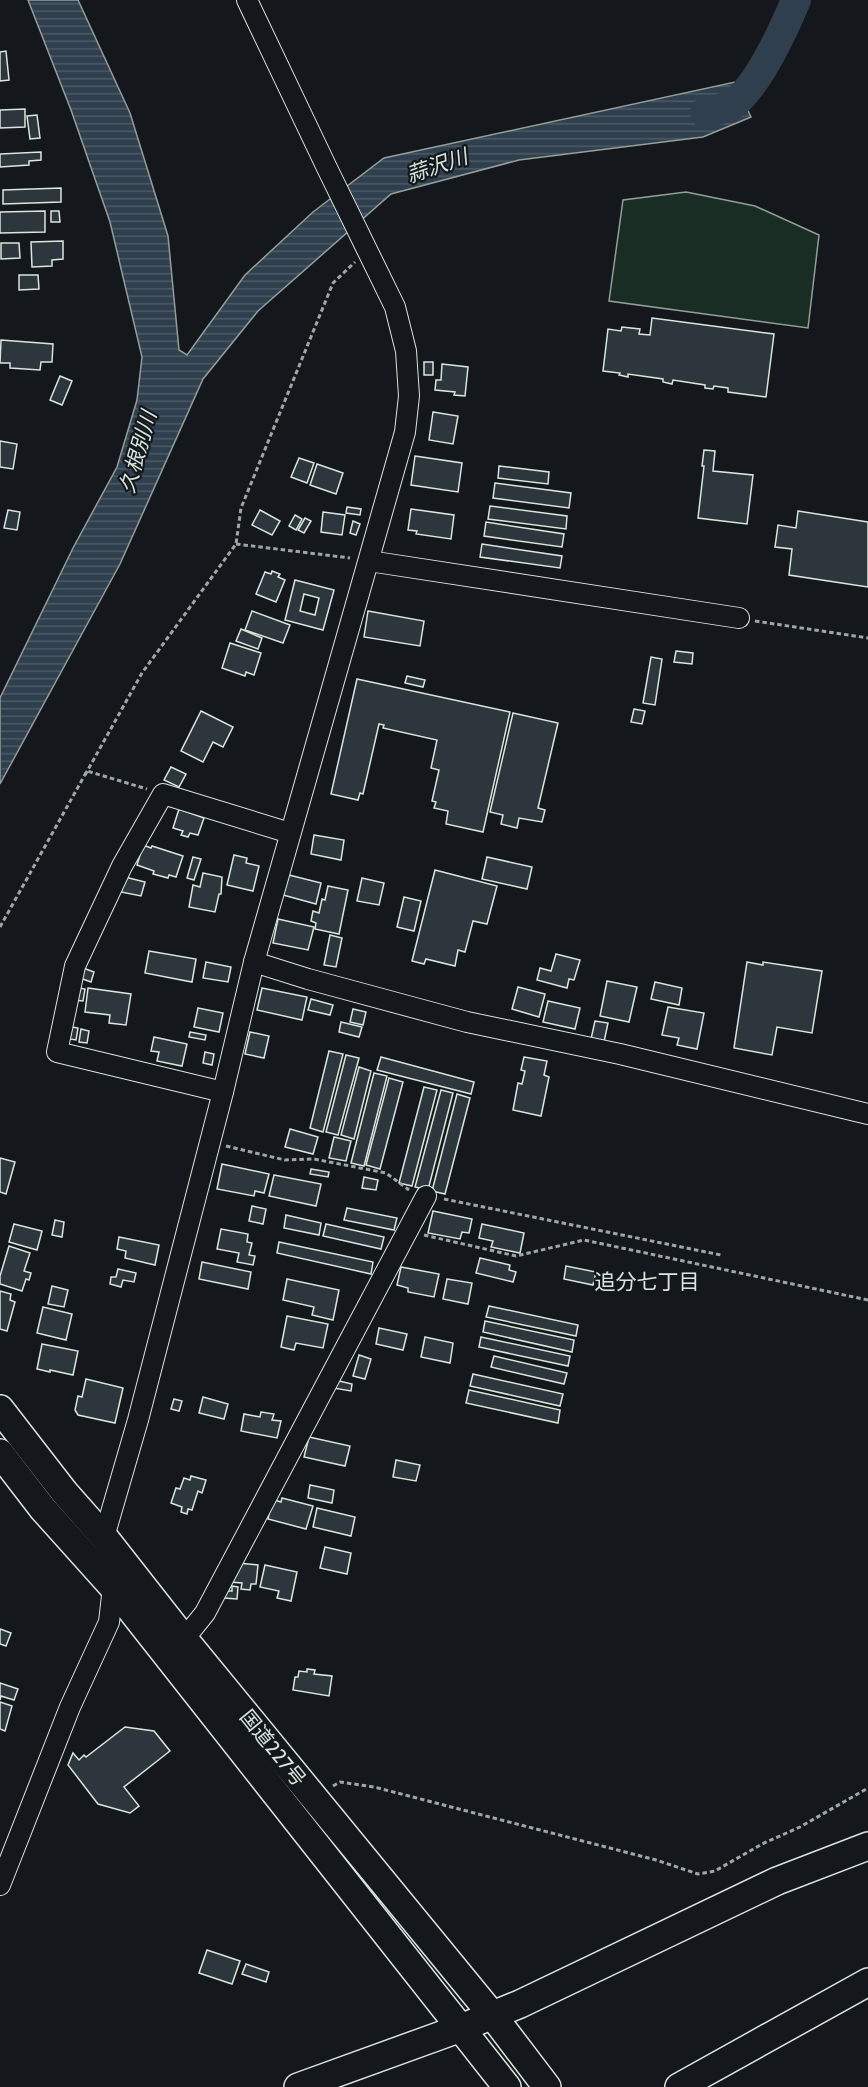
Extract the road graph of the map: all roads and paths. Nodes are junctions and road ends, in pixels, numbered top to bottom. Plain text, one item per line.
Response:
1 (247, 0) edge
2 (364, 244) junction
3 (236, 544) junction
4 (369, 561) junction
5 (739, 618) joint
6 (868, 638) edge
7 (85, 775) junction
8 (163, 794) junction
9 (290, 833) junction
10 (0, 927) edge
11 (254, 962) junction
12 (223, 1092) junction
13 (868, 1114) edge
14 (210, 1142) junction
15 (426, 1196) junction
16 (407, 1232) junction
17 (721, 1255) dead end
18 (868, 1300) edge
19 (0, 1409) edge
20 (0, 1453) edge
21 (104, 1537) junction
22 (112, 1587) junction
23 (184, 1640) junction
24 (868, 1788) edge
25 (313, 1796) junction
26 (868, 1846) edge
27 (0, 1885) edge
28 (868, 1982) edge
29 (493, 2016) junction
30 (461, 2028) junction
31 (298, 2087) edge
32 (507, 2087) edge
33 (547, 2087) edge
34 (679, 2087) edge

1 - 2 street
2 - 3 path
2 - 4 street
3 - 4 path
3 - 7 path
4 - 5 street
4 - 9 street
5 - 6 path
7 - 8 path
7 - 10 path
8 - 9 street
8 - 12 street
9 - 11 street
11 - 12 street
11 - 13 street
12 - 14 street
14 - 15 path
14 - 21 street
15 - 16 street
15 - 17 path
16 - 18 path
16 - 23 street
19 - 21 highway, 国道227号
20 - 22 highway, 国道227号
21 - 22 street
21 - 23 highway, 国道227号
22 - 27 street
22 - 30 highway, 国道227号
23 - 25 highway, 国道227号
24 - 25 path
25 - 29 highway, 国道227号
26 - 29 highway
28 - 34 highway
29 - 30 highway
29 - 33 highway, 国道227号
30 - 31 highway
30 - 32 highway, 国道227号

